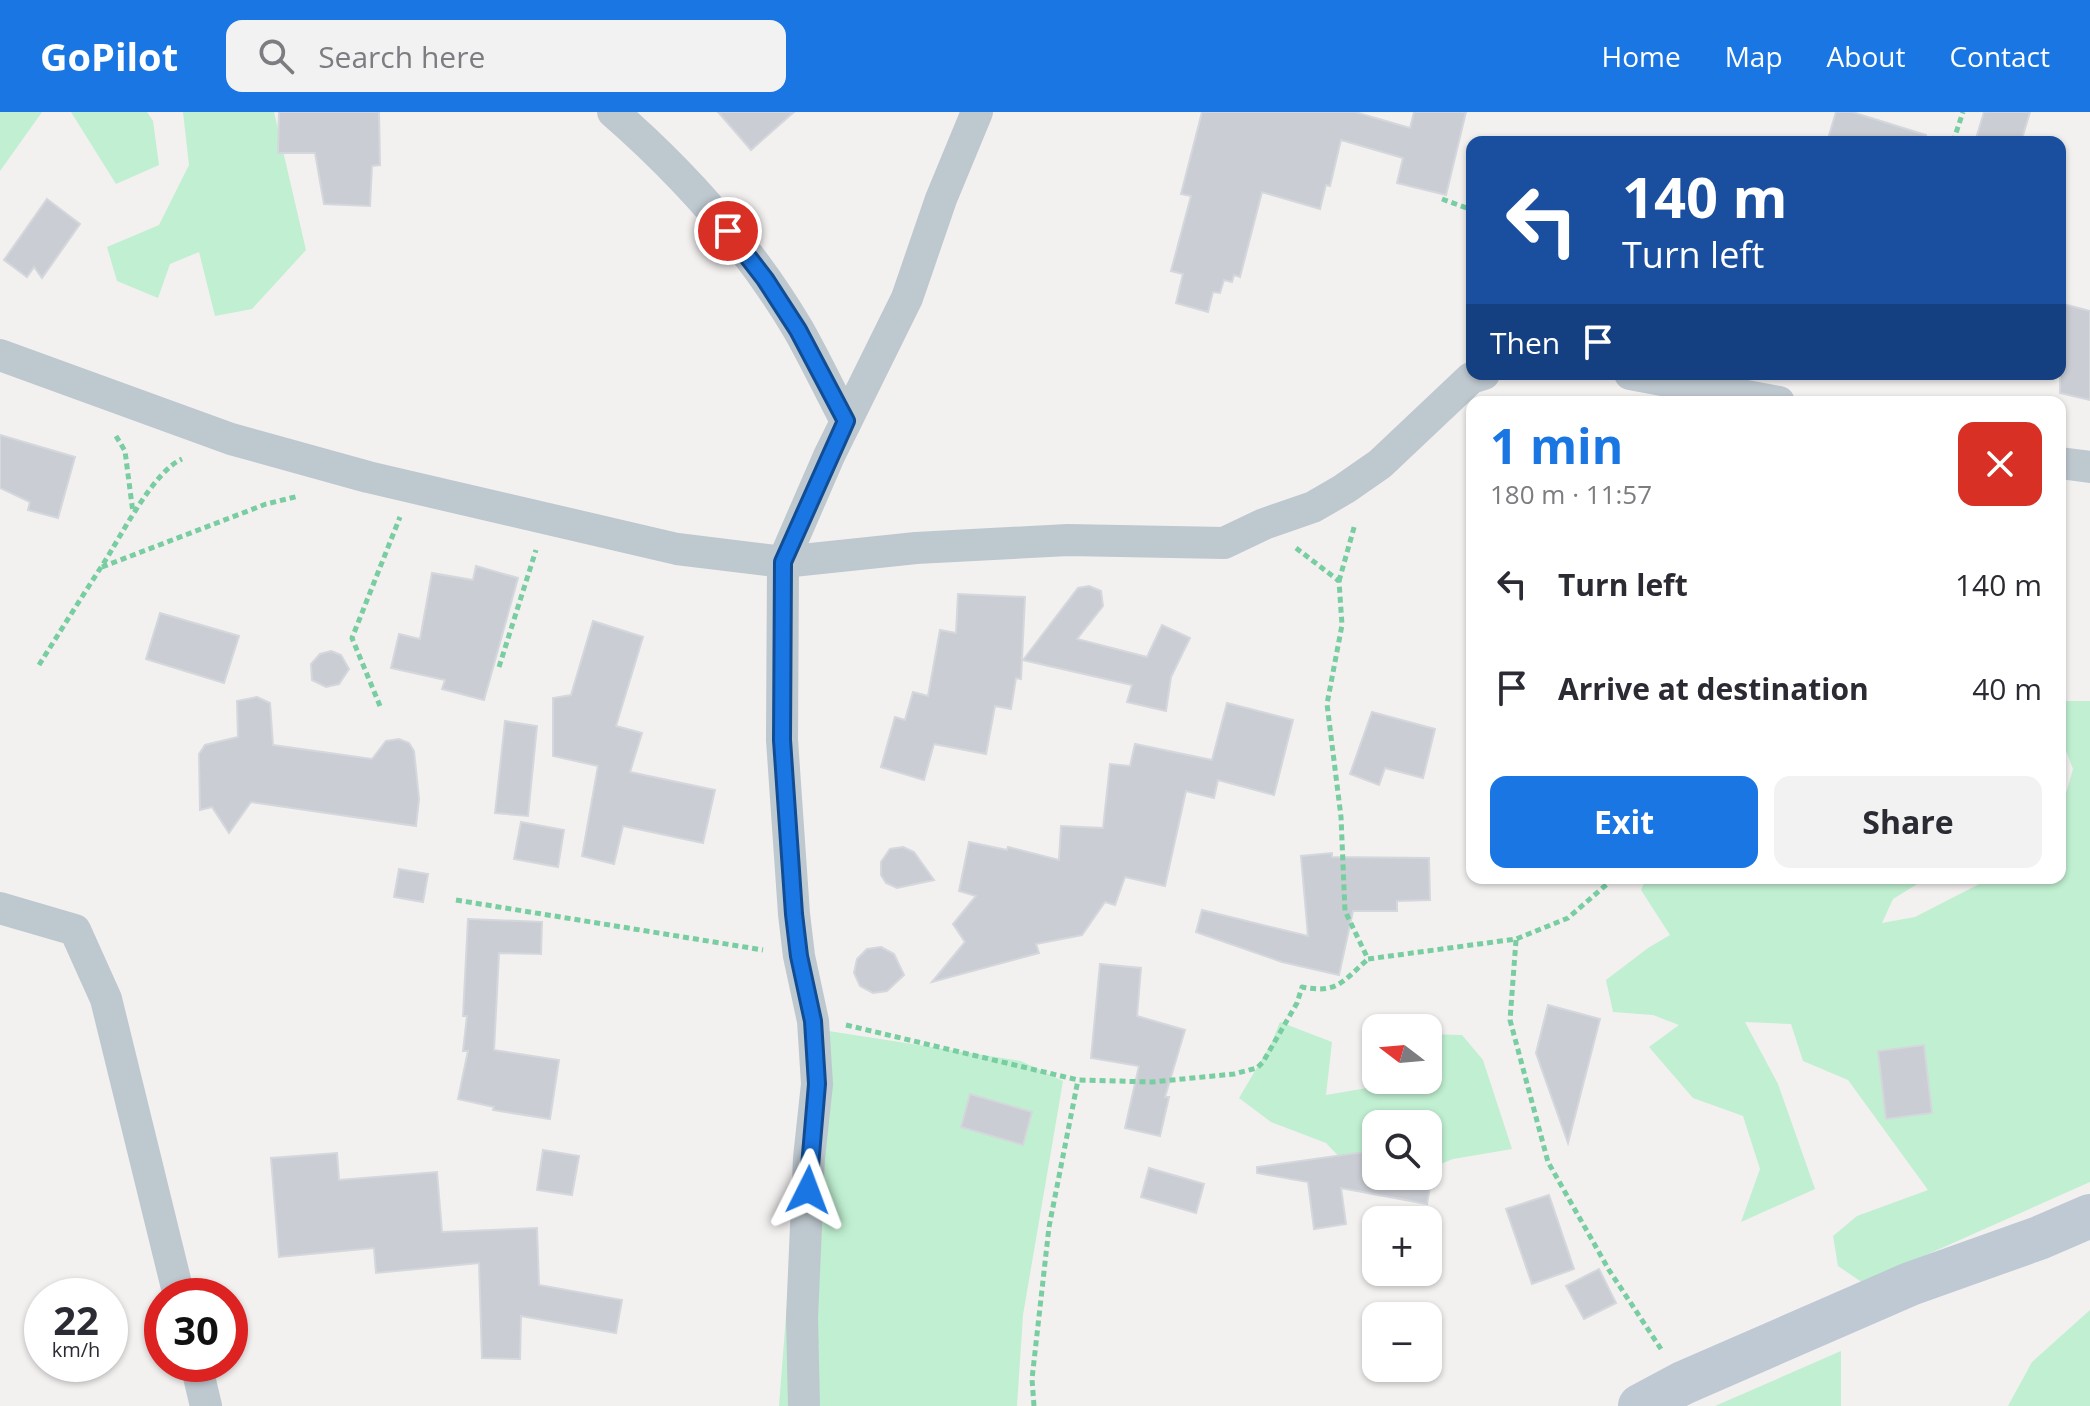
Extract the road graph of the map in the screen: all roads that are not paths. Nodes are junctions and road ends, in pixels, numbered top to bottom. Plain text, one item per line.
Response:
1 (613, 112) edge
2 (977, 112) edge
3 (0, 355) edge
4 (1469, 380) edge
5 (1662, 380) edge
6 (1747, 396) edge
7 (846, 421) junction
8 (2066, 464) edge
9 (2090, 467) edge
10 (783, 562) junction
11 (0, 908) edge
12 (2090, 1216) edge
13 (175, 1278) edge
14 (200, 1382) edge
15 (206, 1406) edge
16 (804, 1406) edge
17 (1640, 1406) edge

1 - 7 street
2 - 7 street
3 - 10 street
4 - 10 street
5 - 6 street
7 - 10 street
8 - 9 street
10 - 16 street
11 - 13 street
12 - 17 street
14 - 15 street

